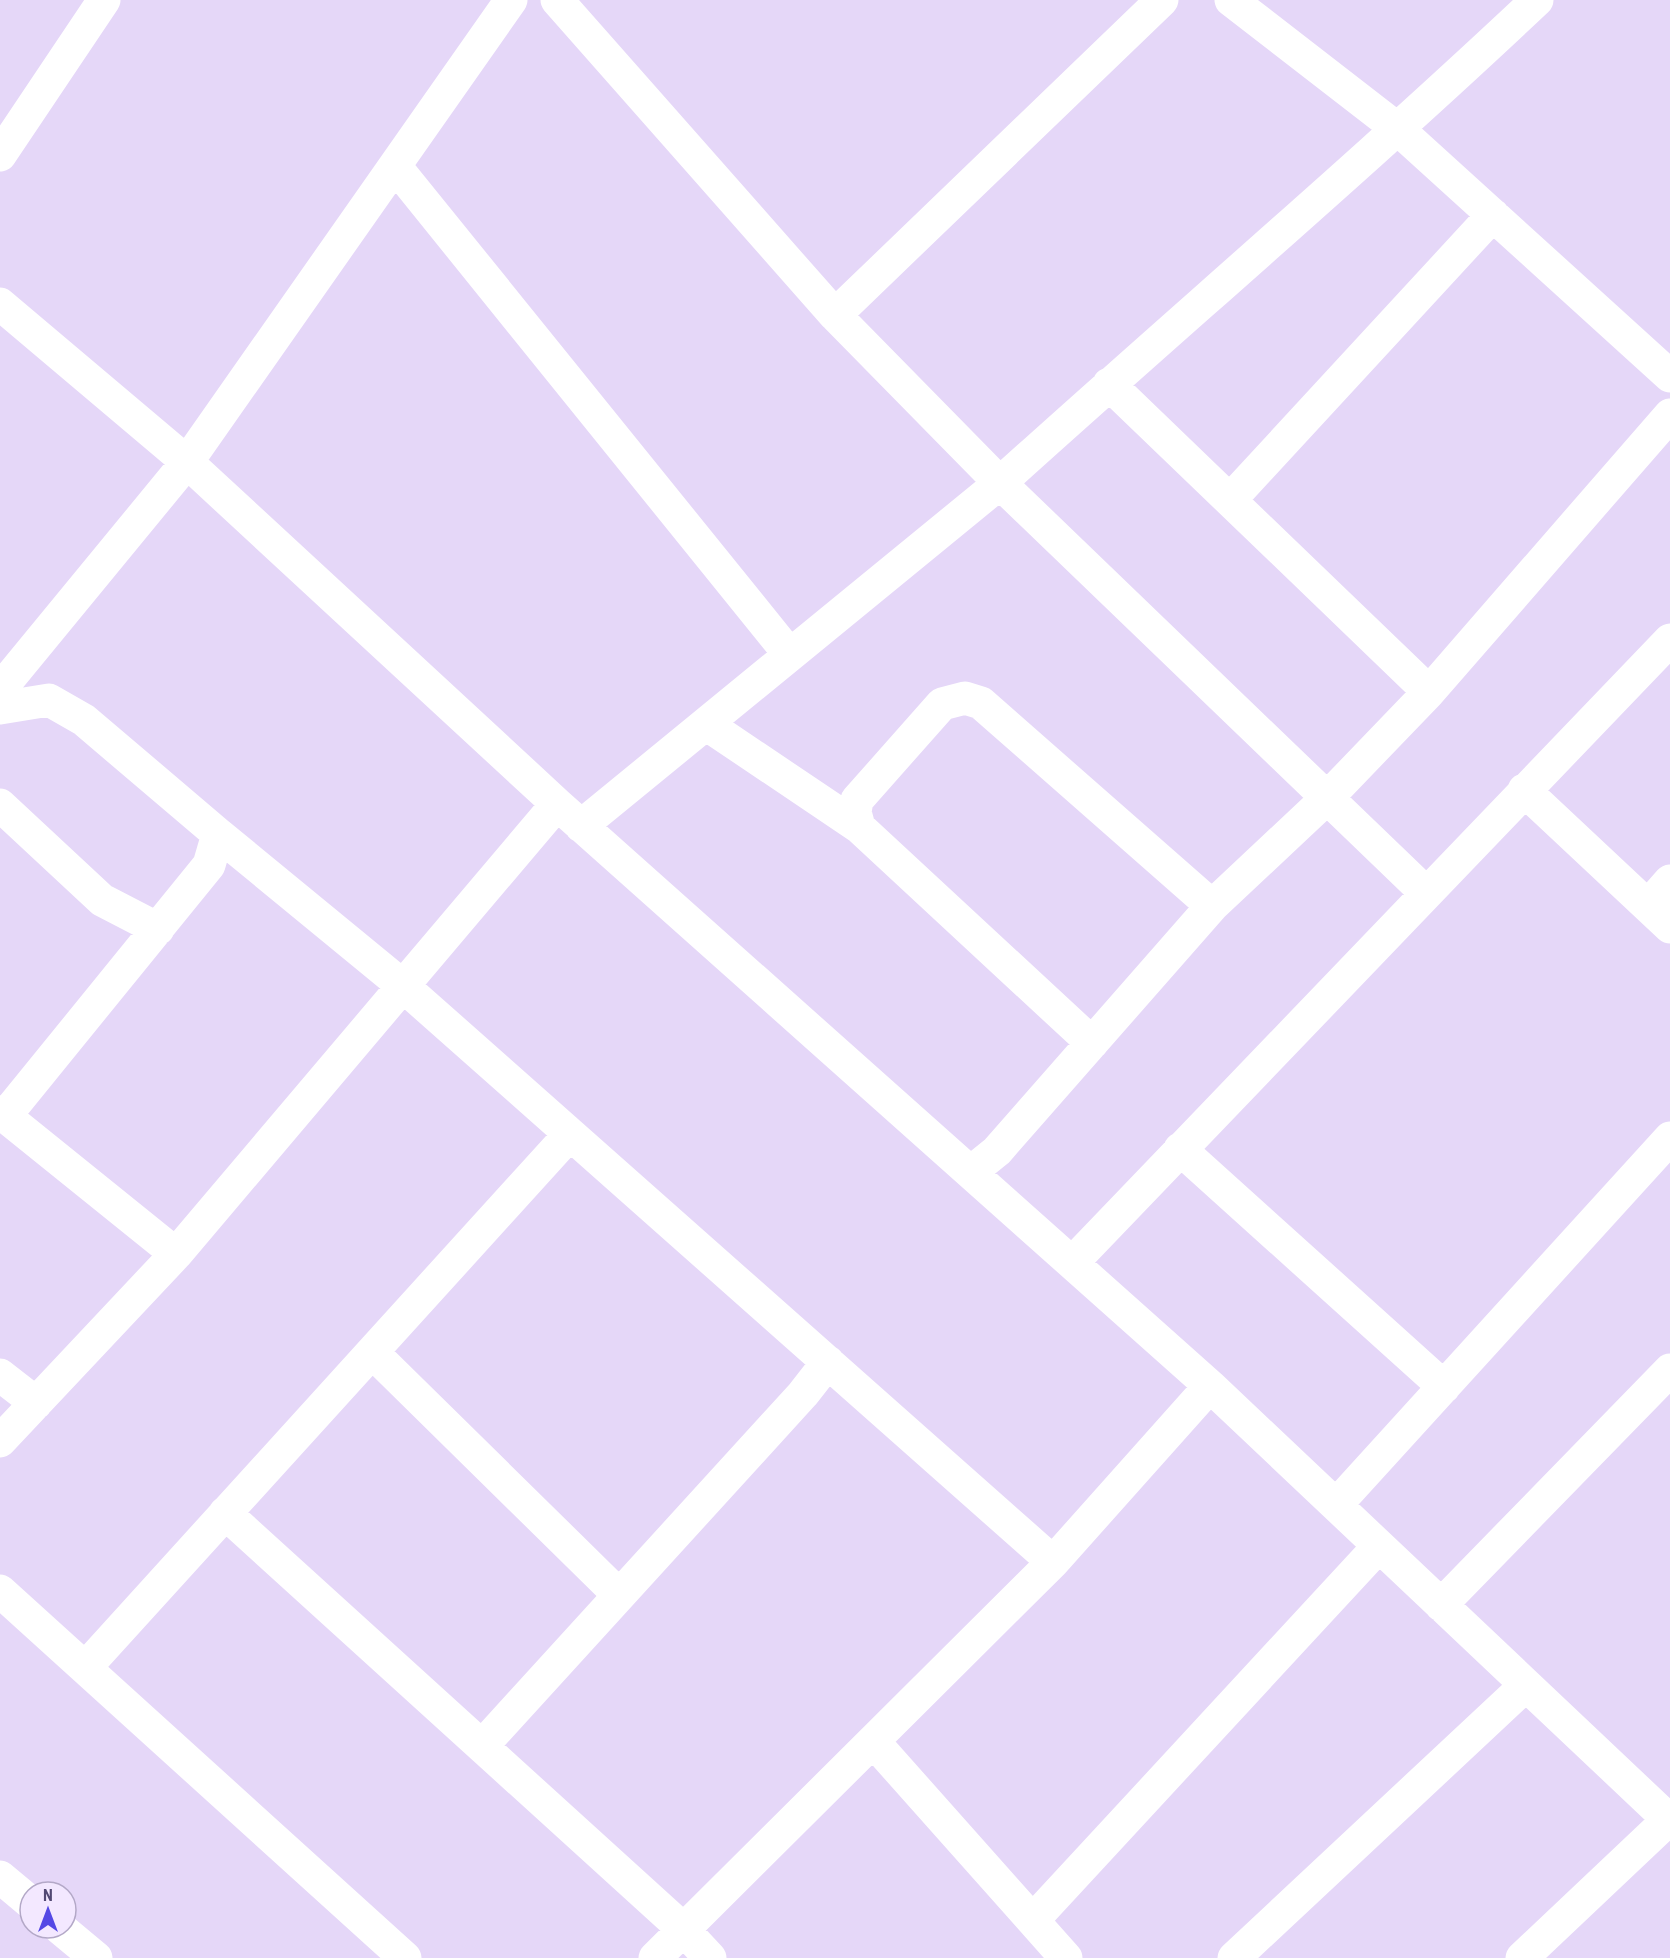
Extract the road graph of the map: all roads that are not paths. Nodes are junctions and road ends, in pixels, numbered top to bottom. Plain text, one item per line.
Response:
1 (104, 0) edge
2 (511, 0) edge
3 (557, 0) edge
4 (1162, 0) edge
5 (1231, 0) edge
6 (1537, 0) edge
7 (1399, 130) junction
8 (0, 155) edge
9 (395, 166) junction
10 (1493, 215) junction
11 (0, 304) edge
12 (835, 315) junction
13 (1670, 376) edge
14 (1109, 384) junction
15 (1670, 415) edge
16 (187, 462) junction
17 (1000, 483) junction
18 (1230, 500) junction
19 (1670, 640) edge
20 (790, 655) junction
21 (1429, 692) junction
22 (0, 698) edge
23 (0, 708) edge
24 (706, 724) junction
25 (1524, 790) junction
26 (1327, 798) junction
27 (557, 804) junction
28 (0, 805) edge
29 (581, 826) junction
30 (859, 827) junction
31 (218, 834) junction
32 (1670, 881) edge
33 (1426, 893) junction
34 (1212, 906) junction
35 (1659, 916) edge
36 (158, 929) junction
37 (403, 986) junction
38 (1092, 1043) junction
39 (2, 1114) edge
40 (570, 1134) junction
41 (1670, 1138) edge
42 (1180, 1149) junction
43 (971, 1172) junction
44 (176, 1254) junction
45 (1072, 1263) junction
46 (372, 1352) junction
47 (828, 1362) junction
48 (1670, 1370) edge
49 (0, 1375) edge
50 (1210, 1386) junction
51 (1444, 1387) junction
52 (36, 1403) junction
53 (0, 1441) edge
54 (1336, 1505) junction
55 (225, 1513) junction
56 (1379, 1545) junction
57 (1053, 1562) junction
58 (0, 1591) edge
59 (619, 1595) junction
60 (1441, 1605) junction
61 (85, 1668) junction
62 (1526, 1685) junction
63 (873, 1741) junction
64 (482, 1746) junction
65 (1669, 1820) edge
66 (0, 1877) edge
67 (18, 1892) edge
68 (1033, 1920) junction
69 (683, 1929) junction
70 (74, 1940) edge
71 (96, 1958) edge
72 (405, 1958) edge
73 (655, 1958) edge
74 (710, 1958) edge
75 (1066, 1958) edge
76 (1234, 1958) edge
77 (1522, 1958) edge

1 - 8 street
2 - 9 street
3 - 12 street
4 - 12 street
5 - 7 street
6 - 7 street
7 - 10 street
7 - 14 street
9 - 16 street
9 - 20 street
10 - 13 street
10 - 18 street
11 - 16 street
12 - 17 street
14 - 17 street
14 - 18 street
15 - 21 street
16 - 22 street
16 - 27 street
17 - 20 street
17 - 26 street
18 - 21 street
19 - 25 street
20 - 24 street
21 - 26 street
23 - 31 street
24 - 29 street
24 - 30 street
25 - 33 street
25 - 35 street
26 - 33 street
26 - 34 street
27 - 29 street
27 - 37 street
28 - 36 street
29 - 43 street
30 - 34 street
30 - 38 street
31 - 36 street
31 - 37 street
32 - 35 street
33 - 42 street
34 - 38 street
36 - 39 street
37 - 40 street
37 - 44 street
38 - 43 street
39 - 44 street
40 - 46 street
40 - 47 street
41 - 51 street
42 - 45 street
42 - 51 street
43 - 45 street
44 - 52 street
45 - 50 street
46 - 55 street
46 - 59 street
47 - 57 street
47 - 59 street
48 - 60 street
49 - 52 street
50 - 54 street
50 - 57 street
51 - 54 street
52 - 53 street
54 - 56 street
55 - 61 street
55 - 64 street
56 - 60 street
56 - 68 street
57 - 63 street
58 - 61 street
59 - 64 street
60 - 62 street
61 - 72 street
62 - 65 street
62 - 76 street
63 - 68 street
63 - 69 street
64 - 69 street
65 - 77 street
66 - 67 street
68 - 75 street
69 - 73 street
69 - 74 street
70 - 71 street

